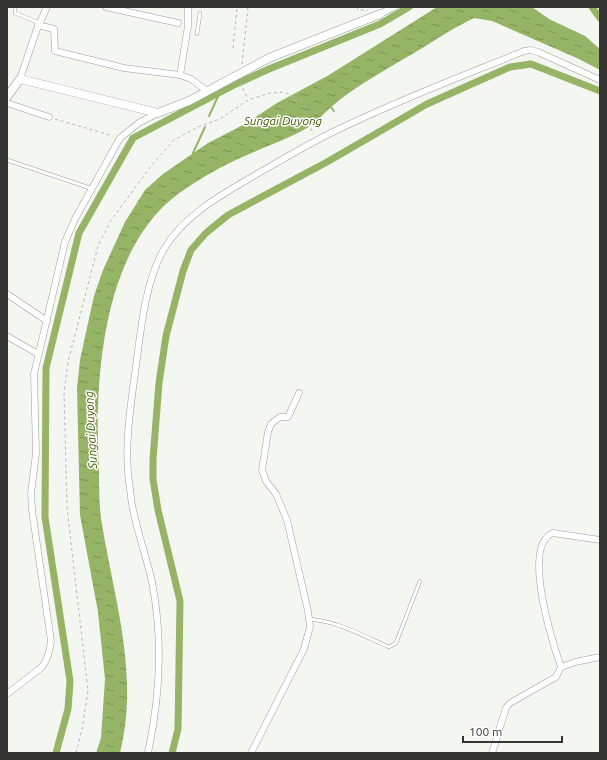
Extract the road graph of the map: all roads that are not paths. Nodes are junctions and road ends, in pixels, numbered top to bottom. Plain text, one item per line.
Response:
1 (15, 7) edge
2 (47, 7) edge
3 (106, 7) edge
4 (188, 7) edge
5 (394, 7) edge
6 (381, 10) edge
7 (200, 13) dead end
8 (178, 23) dead end
9 (39, 24) junction
10 (188, 26) junction
11 (198, 29) junction
12 (197, 34) dead end
13 (180, 75) junction
14 (20, 79) junction
15 (600, 80) edge
16 (207, 91) junction
17 (7, 97) edge
18 (7, 103) edge
19 (158, 113) junction
20 (49, 117) road end
21 (7, 160) edge
22 (93, 189) junction
23 (7, 294) edge
24 (46, 321) junction
25 (7, 336) edge
26 (38, 354) junction
27 (299, 393) dead end
28 (600, 540) edge
29 (420, 581) dead end
30 (310, 619) junction
31 (600, 657) edge
32 (561, 667) junction
33 (7, 694) edge
34 (148, 753) edge
35 (251, 753) edge
36 (492, 753) edge

1 - 9 lane
2 - 9 street
3 - 8 street
4 - 10 street
5 - 6 street
6 - 16 street
7 - 11 lane
9 - 13 street
9 - 14 street
10 - 11 lane
10 - 13 street
11 - 12 lane
13 - 16 street
14 - 17 street
14 - 19 street
15 - 34 street
16 - 19 street
18 - 20 street
19 - 22 street
21 - 22 lane
22 - 24 street
23 - 24 street
24 - 26 street
25 - 26 street
26 - 33 street
27 - 30 street
28 - 32 street
29 - 30 lane
30 - 35 street
31 - 32 street
32 - 36 street

